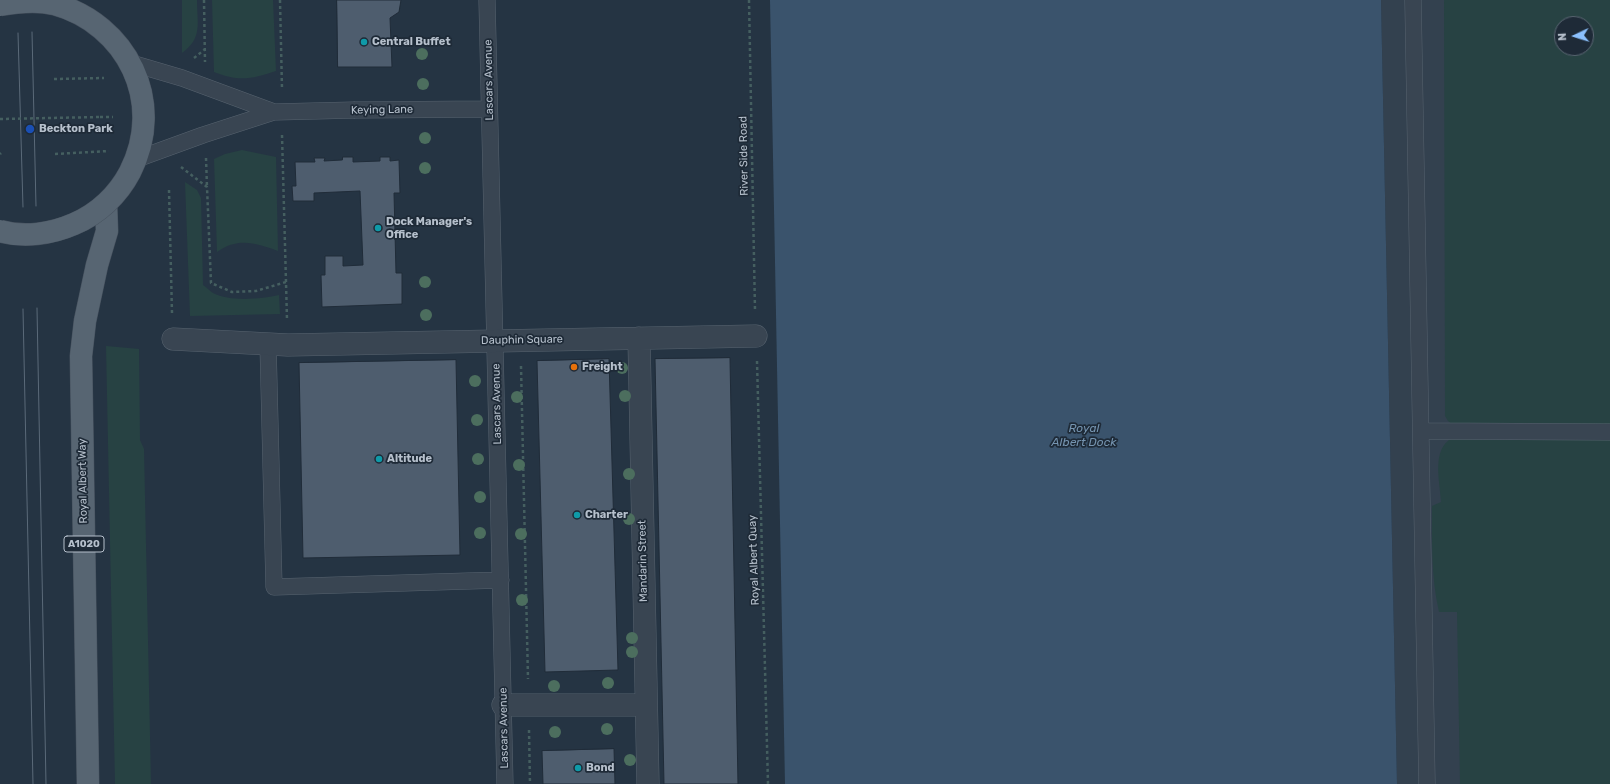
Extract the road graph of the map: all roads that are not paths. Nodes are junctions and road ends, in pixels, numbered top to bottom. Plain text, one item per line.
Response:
1 (487, 0) edge
2 (1413, 0) edge
3 (0, 5) edge
4 (83, 7) edge
5 (131, 63) junction
6 (489, 109) junction
7 (274, 112) junction
8 (137, 159) junction
9 (106, 204) junction
10 (0, 231) edge
11 (756, 336) road end
12 (639, 338) junction
13 (172, 339) road end
14 (496, 340) junction
15 (278, 344) junction
16 (1422, 431) junction
17 (1610, 432) edge
18 (501, 580) junction
19 (503, 705) junction
20 (646, 705) junction
21 (88, 784) edge
22 (505, 784) edge
23 (648, 784) edge
24 (1427, 784) edge

1 - 6 lane, Lascars Avenue
2 - 16 lane
3 - 4 main road, bridge
4 - 5 main road, bridge
5 - 7 lane, Keying Lane, bridge
5 - 8 main road, bridge
6 - 7 lane, Keying Lane, bridge
6 - 14 lane, Lascars Avenue
7 - 8 lane, Keying Lane, bridge
8 - 9 main road, bridge
9 - 10 main road, bridge
9 - 21 main road, Royal Albert Way / A1020
11 - 12 street, Dauphin Square
12 - 14 street, Dauphin Square
12 - 20 street, Mandarin Street
13 - 15 street, Dauphin Square
14 - 15 street, Dauphin Square
14 - 18 lane, Lascars Avenue
15 - 18 lane
16 - 17 lane
16 - 24 lane
18 - 19 lane, Lascars Avenue
19 - 20 street
19 - 22 lane, Lascars Avenue
20 - 23 street, Mandarin Street

